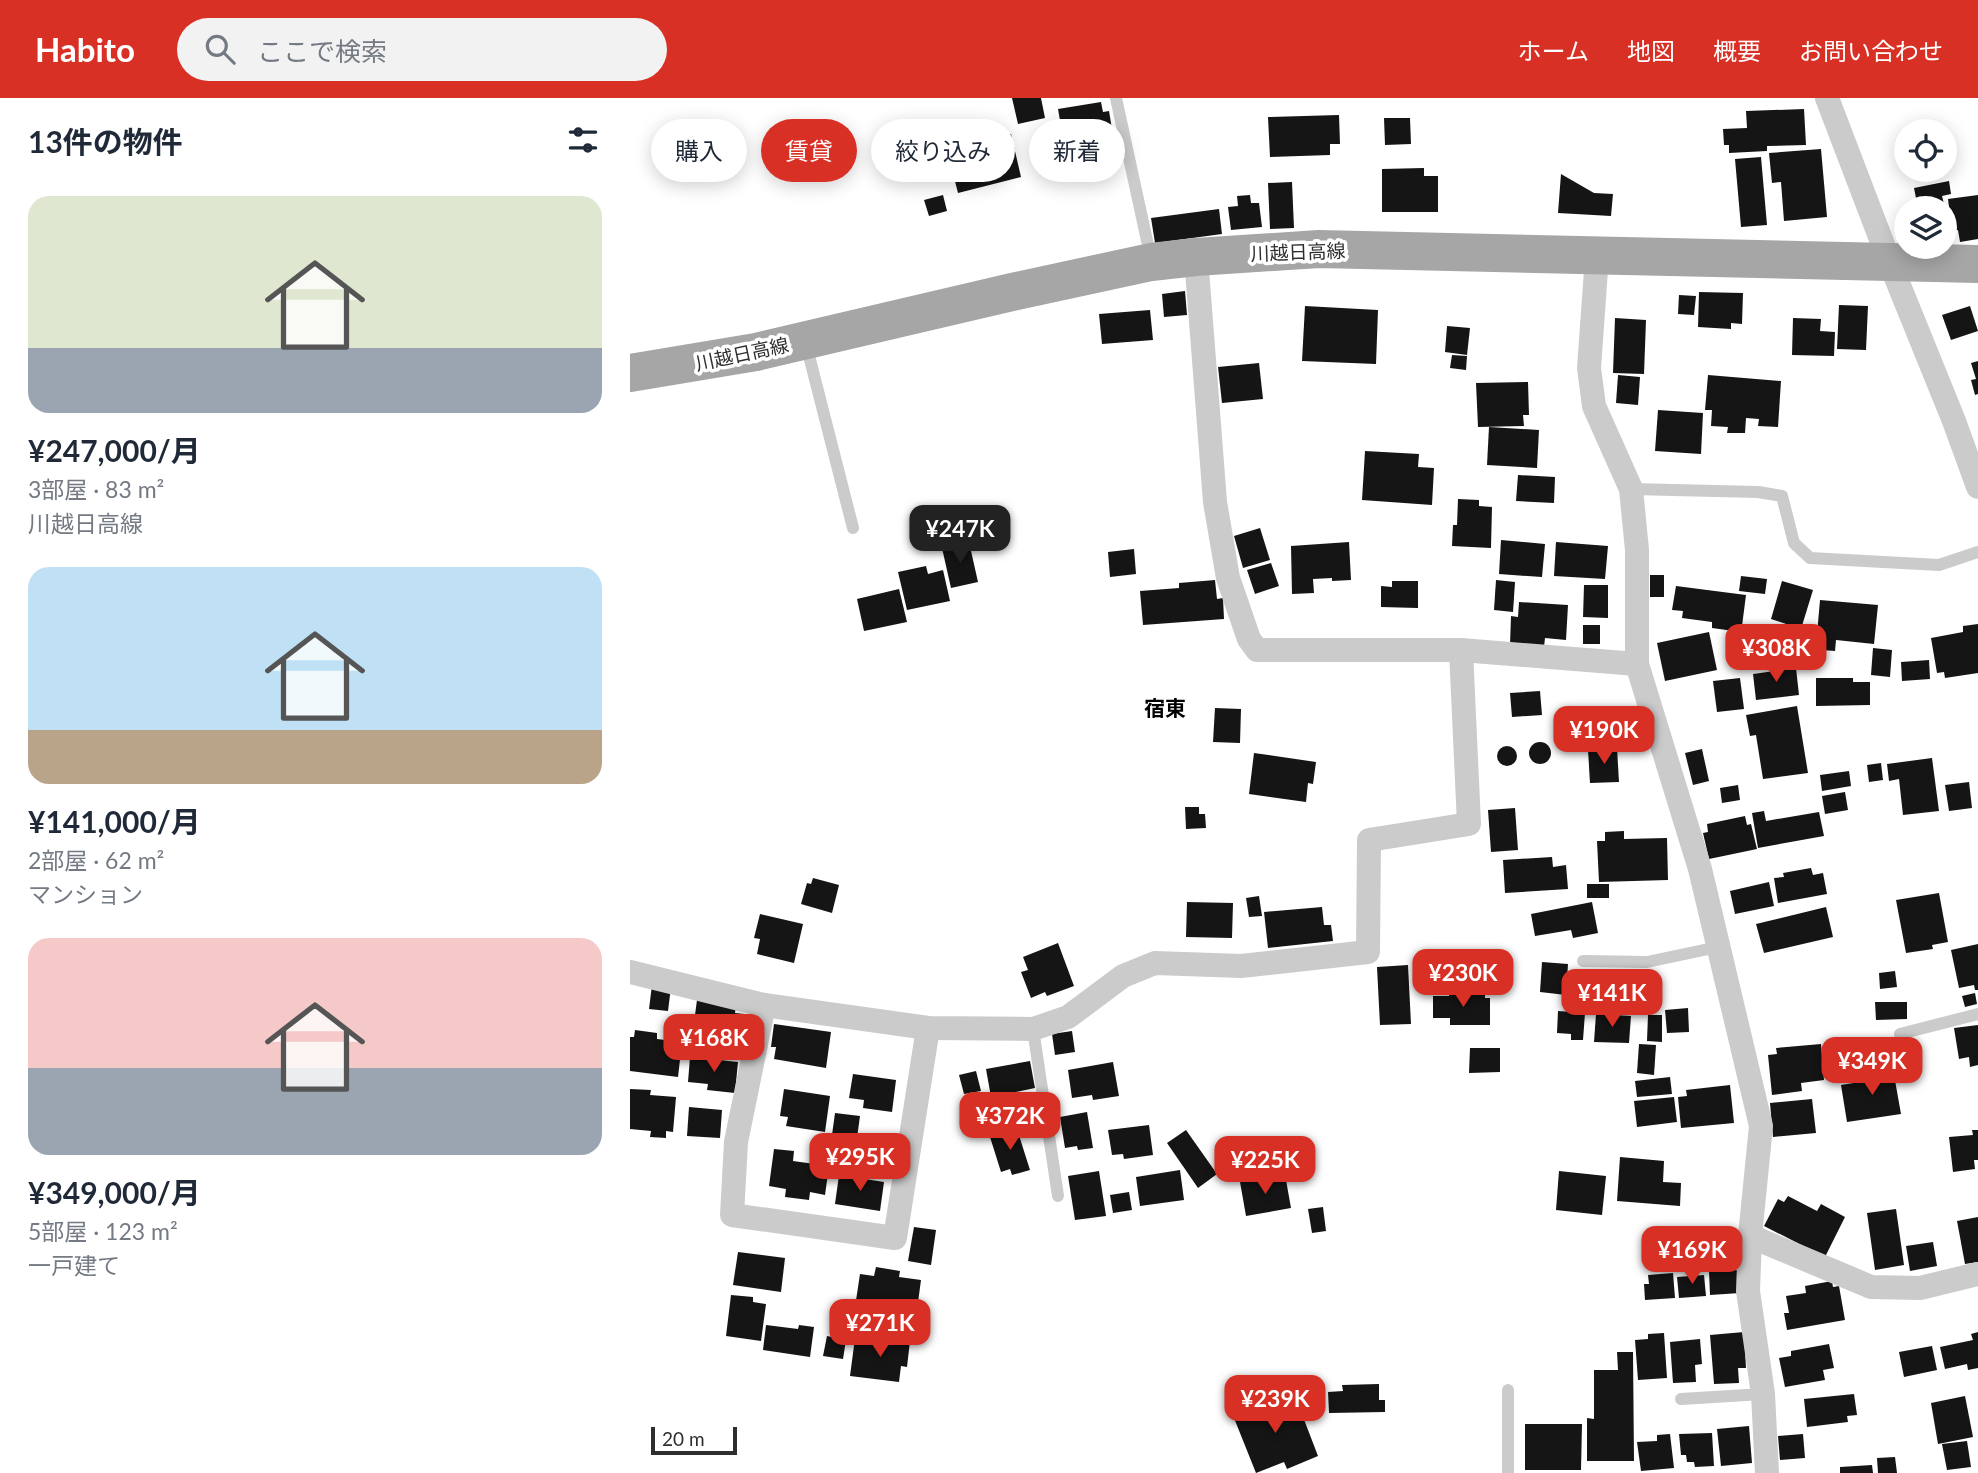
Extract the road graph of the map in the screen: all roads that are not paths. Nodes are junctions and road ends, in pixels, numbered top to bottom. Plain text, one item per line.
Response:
1 (1116, 98) edge
2 (1828, 98) edge
3 (1597, 256) junction
4 (1196, 257) junction
5 (1151, 262) junction
6 (1890, 263) junction
7 (1978, 264) edge
8 (806, 340) junction
9 (630, 373) edge
10 (1978, 488) edge
11 (1631, 489) junction
12 (853, 528) dead end
13 (1978, 552) edge
14 (1461, 650) junction
15 (1637, 664) junction
16 (1718, 947) junction
17 (1583, 961) dead end
18 (630, 972) edge
19 (764, 1005) junction
20 (1978, 1014) edge
21 (928, 1028) junction
22 (1033, 1029) junction
23 (1900, 1034) dead end
24 (1058, 1196) dead end
25 (1750, 1236) junction
26 (1978, 1274) edge
27 (1508, 1390) dead end
28 (1763, 1394) junction
29 (1681, 1399) dead end
30 (1508, 1473) edge
31 (1767, 1473) edge

1 - 5 lane
2 - 6 street
3 - 4 main road, 川越日高線
3 - 6 main road, 川越日高線
3 - 11 street
4 - 5 main road, 川越日高線
4 - 14 street
5 - 8 main road, 川越日高線
6 - 7 main road, 川越日高線
6 - 10 street
8 - 9 main road, 川越日高線
8 - 12 lane
11 - 13 lane
11 - 15 street
14 - 15 street
14 - 22 street
15 - 16 street
16 - 17 lane
16 - 25 street
18 - 19 street
19 - 21 street
19 - 21 street
20 - 23 lane
21 - 22 street
22 - 24 lane
25 - 26 street
25 - 28 street
27 - 30 lane
28 - 29 lane
28 - 31 street

